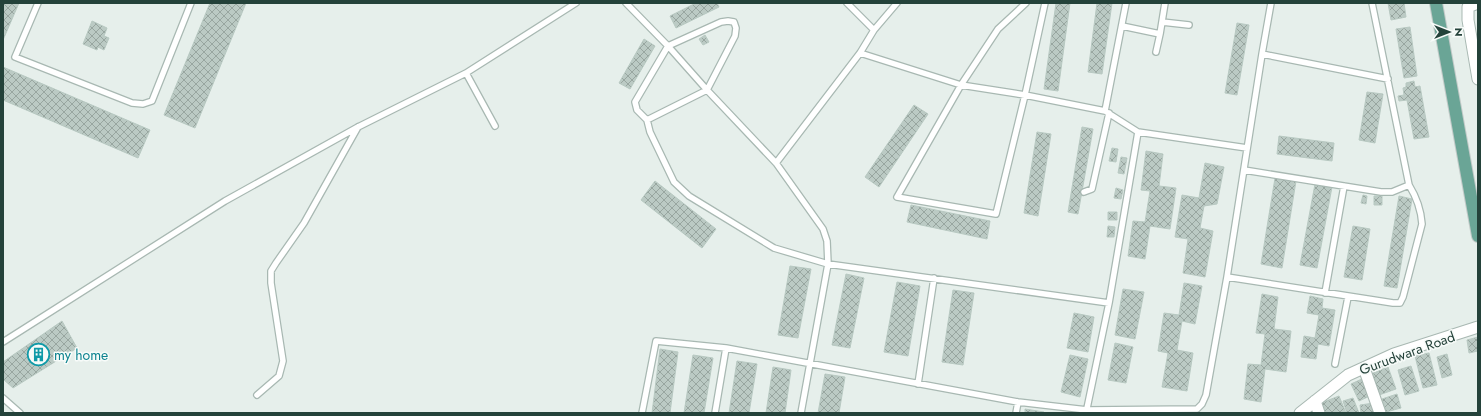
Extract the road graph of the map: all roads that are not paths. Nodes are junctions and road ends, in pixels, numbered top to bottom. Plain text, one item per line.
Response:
1 (38, 3) edge
2 (191, 3) edge
3 (576, 3) edge
4 (626, 3) edge
5 (847, 3) edge
6 (897, 3) edge
7 (1026, 3) edge
8 (1044, 3) edge
9 (1126, 3) edge
10 (1165, 3) edge
11 (1271, 3) edge
12 (1372, 3) edge
13 (1436, 3) edge
14 (1478, 3) edge
15 (1162, 22) junction
16 (1189, 25) dead end
17 (1122, 26) junction
18 (874, 30) junction
19 (1160, 34) junction
20 (668, 46) junction
21 (1156, 52) dead end
22 (860, 53) junction
23 (1262, 54) junction
24 (466, 73) junction
25 (1388, 79) junction
26 (1478, 79) edge
27 (961, 84) junction
28 (707, 90) junction
29 (1024, 95) junction
30 (1107, 112) junction
31 (647, 120) junction
32 (495, 126) dead end
33 (358, 127) junction
34 (1138, 132) junction
35 (1247, 148) junction
36 (776, 163) junction
37 (1244, 170) junction
38 (1409, 185) junction
39 (1344, 186) junction
40 (1084, 192) dead end
41 (1478, 236) edge
42 (828, 264) junction
43 (1227, 277) junction
44 (934, 278) junction
45 (1325, 293) junction
46 (1348, 297) junction
47 (1109, 303) junction
48 (1478, 327) edge
49 (3, 342) edge
50 (726, 348) junction
51 (1335, 364) dead end
52 (810, 365) junction
53 (1364, 368) junction
54 (918, 384) junction
55 (257, 395) dead end
56 (3, 398) edge
57 (1315, 401) junction
58 (1018, 402) junction
59 (1086, 412) edge
60 (20, 413) edge
61 (642, 413) edge
62 (715, 413) edge
63 (801, 413) edge
64 (1016, 413) edge
65 (1300, 413) edge
66 (1319, 413) edge
67 (1380, 413) edge

1 - 2 lane
3 - 24 lane
4 - 20 lane
5 - 18 lane
6 - 18 lane
7 - 27 lane
8 - 29 lane
9 - 17 lane
10 - 15 lane
11 - 23 lane
12 - 25 lane
13 - 41 main road
14 - 26 street
15 - 16 lane
15 - 19 lane
17 - 19 lane
17 - 30 lane
18 - 22 lane
19 - 21 lane
20 - 28 lane
20 - 28 lane
20 - 31 lane
22 - 27 lane
22 - 36 lane
23 - 25 lane
23 - 35 lane
24 - 32 lane
24 - 33 lane
25 - 38 lane
27 - 29 lane
27 - 29 lane
28 - 31 lane
28 - 36 lane
29 - 30 lane
30 - 34 lane
30 - 40 lane
31 - 42 lane
33 - 49 lane
33 - 55 lane
34 - 35 lane
34 - 47 lane
35 - 37 lane
36 - 42 lane
37 - 39 lane
37 - 43 lane
38 - 39 lane
38 - 46 lane
39 - 45 lane
42 - 44 lane
42 - 52 lane
43 - 45 lane
43 - 59 lane
44 - 47 lane
44 - 54 lane
45 - 46 lane
46 - 51 lane
47 - 59 lane
48 - 53 street, Gurudwara Road
50 - 52 lane
50 - 61 lane
50 - 62 lane
52 - 54 lane
52 - 63 lane
53 - 57 street, Gurudwara Road
53 - 67 street
54 - 58 lane
56 - 60 lane
57 - 65 street, Gurudwara Road
57 - 66 street
58 - 59 lane
58 - 64 lane

